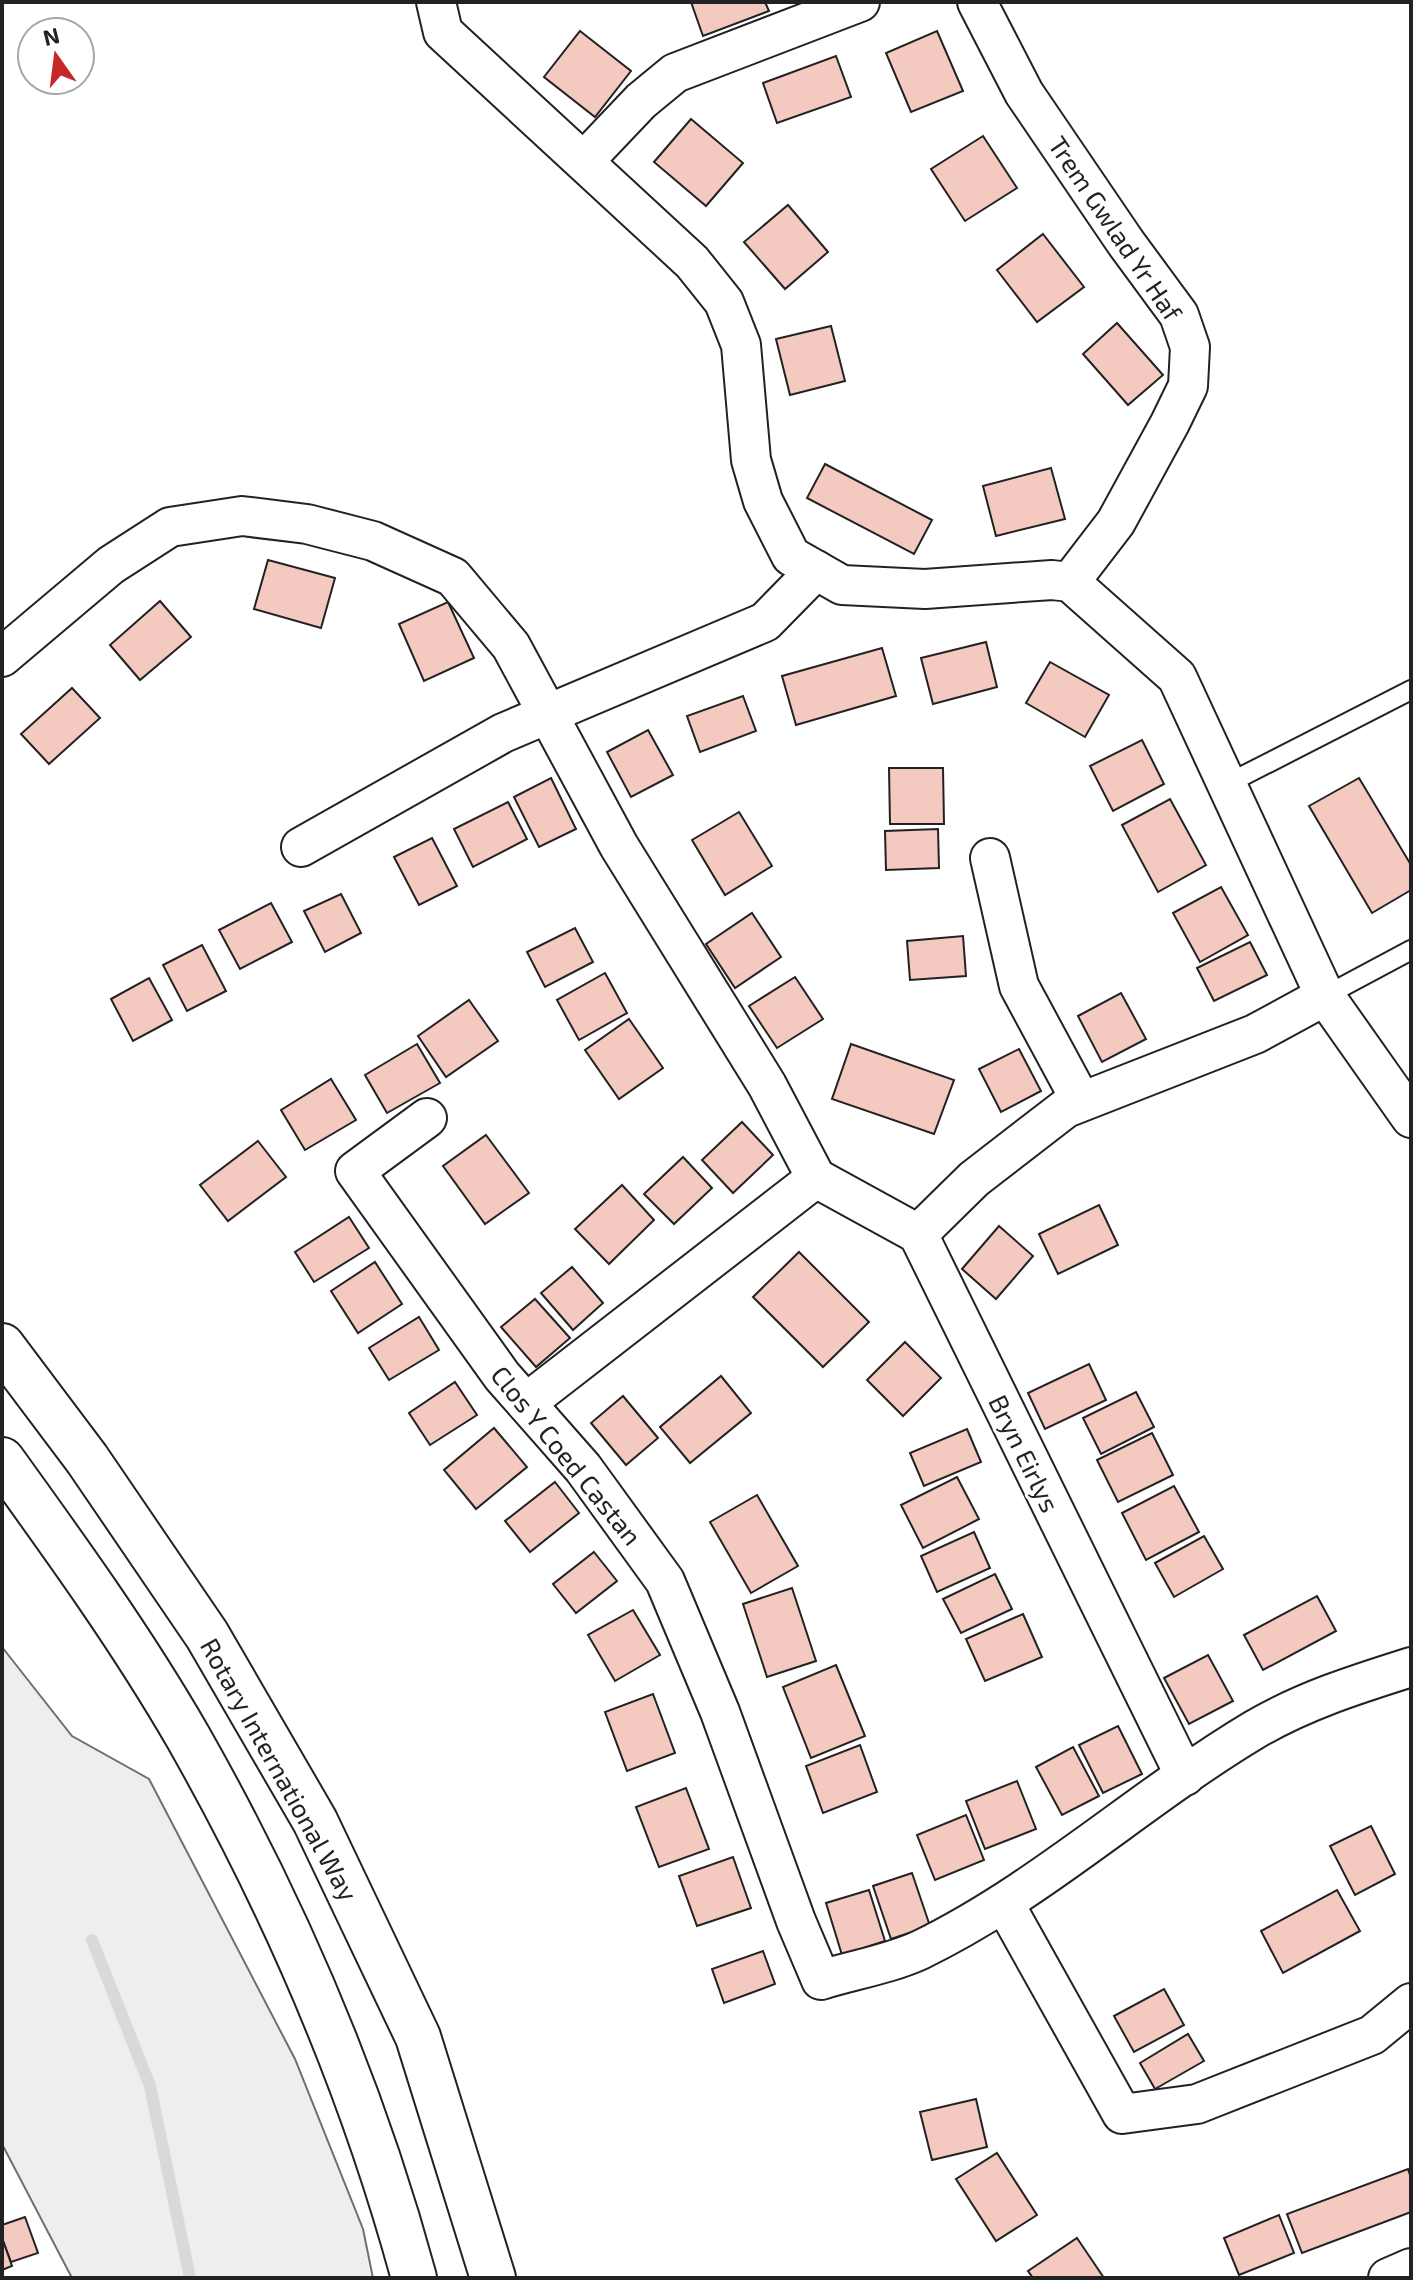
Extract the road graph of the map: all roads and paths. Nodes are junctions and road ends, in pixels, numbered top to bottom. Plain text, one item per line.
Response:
1 (436, 2) edge
2 (860, 2) edge
3 (977, 2) edge
4 (584, 161) junction
5 (816, 570) junction
6 (1070, 582) junction
7 (2, 657) edge
8 (1411, 690) edge
9 (548, 713) junction
10 (1227, 784) junction
11 (301, 847) dead end
12 (990, 858) dead end
13 (1411, 950) edge
14 (1325, 996) junction
15 (1081, 1101) junction
16 (427, 1118) dead end
17 (1411, 1118) edge
18 (816, 1178) junction
19 (918, 1234) junction
20 (2, 1346) edge
21 (526, 1403) junction
22 (2, 1460) edge
23 (1411, 1667) edge
24 (1185, 1776) junction
25 (1004, 1903) junction
26 (1411, 2003) edge
27 (1411, 2268) edge
28 (414, 2278) edge
29 (493, 2278) edge
30 (1388, 2278) edge

1 - 4 street
2 - 4 street
3 - 6 street, Trem Gwlad Yr Haf
4 - 5 street
5 - 6 street
5 - 9 street
6 - 10 street
7 - 9 street
8 - 10 lane
9 - 11 street
9 - 18 street
10 - 14 street
12 - 15 street
13 - 14 lane
14 - 15 street
14 - 17 street
15 - 19 street
16 - 21 street, Clos Y Coed Castan
18 - 19 street
18 - 21 street
19 - 24 street, Bryn Eirlys
20 - 29 main road, Rotary International Way
21 - 25 street, Clos Y Coed Castan
22 - 28 main road
23 - 24 street
24 - 25 street
25 - 26 street
27 - 30 street

